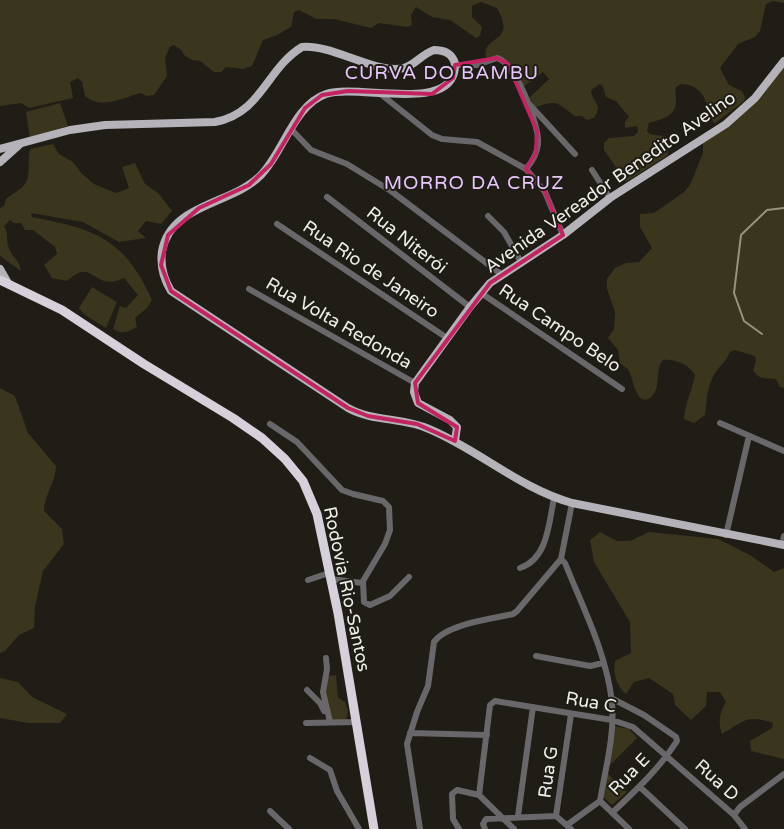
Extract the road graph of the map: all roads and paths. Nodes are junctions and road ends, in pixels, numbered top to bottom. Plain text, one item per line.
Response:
1 (784, 61) edge
2 (455, 65) junction
3 (377, 91) junction
4 (528, 102) junction
5 (292, 130) junction
6 (20, 145) junction
7 (0, 149) edge
8 (576, 154) dead end
9 (0, 162) edge
10 (526, 169) junction
11 (592, 170) dead end
12 (327, 197) dead end
13 (610, 198) junction
14 (488, 216) dead end
15 (277, 224) dead end
16 (563, 235) junction
17 (521, 262) junction
18 (0, 270) edge
19 (501, 274) junction
20 (4, 281) edge
21 (250, 289) dead end
22 (481, 293) junction
23 (470, 307) junction
24 (448, 338) junction
25 (414, 383) junction
26 (622, 389) dead end
27 (720, 423) dead end
28 (270, 424) dead end
29 (749, 436) junction
30 (455, 441) junction
31 (784, 451) edge
32 (554, 498) junction
33 (572, 503) junction
34 (726, 535) junction
35 (783, 542) edge
36 (561, 559) junction
37 (520, 568) dead end
38 (330, 576) junction
39 (409, 576) dead end
40 (308, 580) dead end
41 (362, 584) junction
42 (536, 656) dead end
43 (326, 658) dead end
44 (603, 663) junction
45 (307, 690) dead end
46 (611, 698) junction
47 (533, 707) junction
48 (571, 714) junction
49 (612, 720) junction
50 (328, 722) junction
51 (356, 722) junction
52 (306, 723) dead end
53 (410, 734) junction
54 (487, 735) junction
55 (668, 756) junction
56 (310, 758) dead end
57 (784, 774) edge
58 (640, 787) junction
59 (479, 795) junction
60 (600, 801) junction
61 (270, 811) dead end
62 (612, 813) junction
63 (734, 815) junction
64 (518, 816) junction
65 (556, 816) junction
66 (502, 818) junction
67 (569, 827) edge
68 (289, 829) edge
69 (358, 829) edge
70 (374, 829) edge
71 (420, 829) edge
72 (459, 829) edge
73 (485, 829) edge
74 (514, 829) edge
75 (629, 829) edge
76 (685, 829) edge
77 (743, 829) edge

1 - 13 main road, Avenida Vereador Benedito Avelino
2 - 3 main road
2 - 4 street
2 - 6 main road
3 - 5 main road
3 - 10 street
4 - 8 street
4 - 10 street
5 - 19 street
5 - 30 main road
6 - 7 main road
6 - 9 main road
10 - 16 street
11 - 13 street
12 - 23 street, Rua Niterói
13 - 16 main road, Avenida Vereador Benedito Avelino
14 - 17 street
15 - 24 street, Rua Rio de Janeiro
16 - 17 main road, Avenida Vereador Benedito Avelino
17 - 19 main road, Avenida Vereador Benedito Avelino
18 - 20 main road
19 - 22 main road, Avenida Vereador Benedito Avelino
20 - 38 highway, Rodovia Rio-Santos
21 - 25 street, Rua Volta Redonda
22 - 23 main road, Avenida Vereador Benedito Avelino
22 - 26 street, Rua Campo Belo
23 - 24 main road, Avenida Vereador Benedito Avelino
24 - 25 main road, Avenida Vereador Benedito Avelino
25 - 30 main road
27 - 29 street
28 - 41 street
29 - 31 street
29 - 34 street
30 - 32 main road
32 - 33 main road
32 - 37 street
33 - 34 main road
33 - 36 street
34 - 35 main road
36 - 44 street
36 - 53 street
38 - 40 street
38 - 41 street
38 - 51 highway, Rodovia Rio-Santos
39 - 41 street
42 - 44 street
43 - 50 street
44 - 46 street
45 - 50 street
46 - 49 street
46 - 55 street
47 - 48 street, Rua C
47 - 54 street, Rua C
47 - 64 street
48 - 49 street, Rua C
48 - 65 street, Rua G
49 - 55 street, Rua C
49 - 60 street
50 - 51 street
50 - 52 street
51 - 70 highway, Rodovia Rio-Santos
53 - 54 street
53 - 71 street
54 - 59 street
55 - 58 street, Rua E
55 - 63 street, Rua D
56 - 69 street
57 - 63 street
58 - 62 street, Rua E
58 - 76 street
59 - 66 street
59 - 72 street
60 - 62 street
60 - 67 street
61 - 68 street
62 - 75 street
63 - 77 street, Rua D
64 - 65 street
64 - 66 street
65 - 67 street, Rua G
66 - 73 street
66 - 74 street

